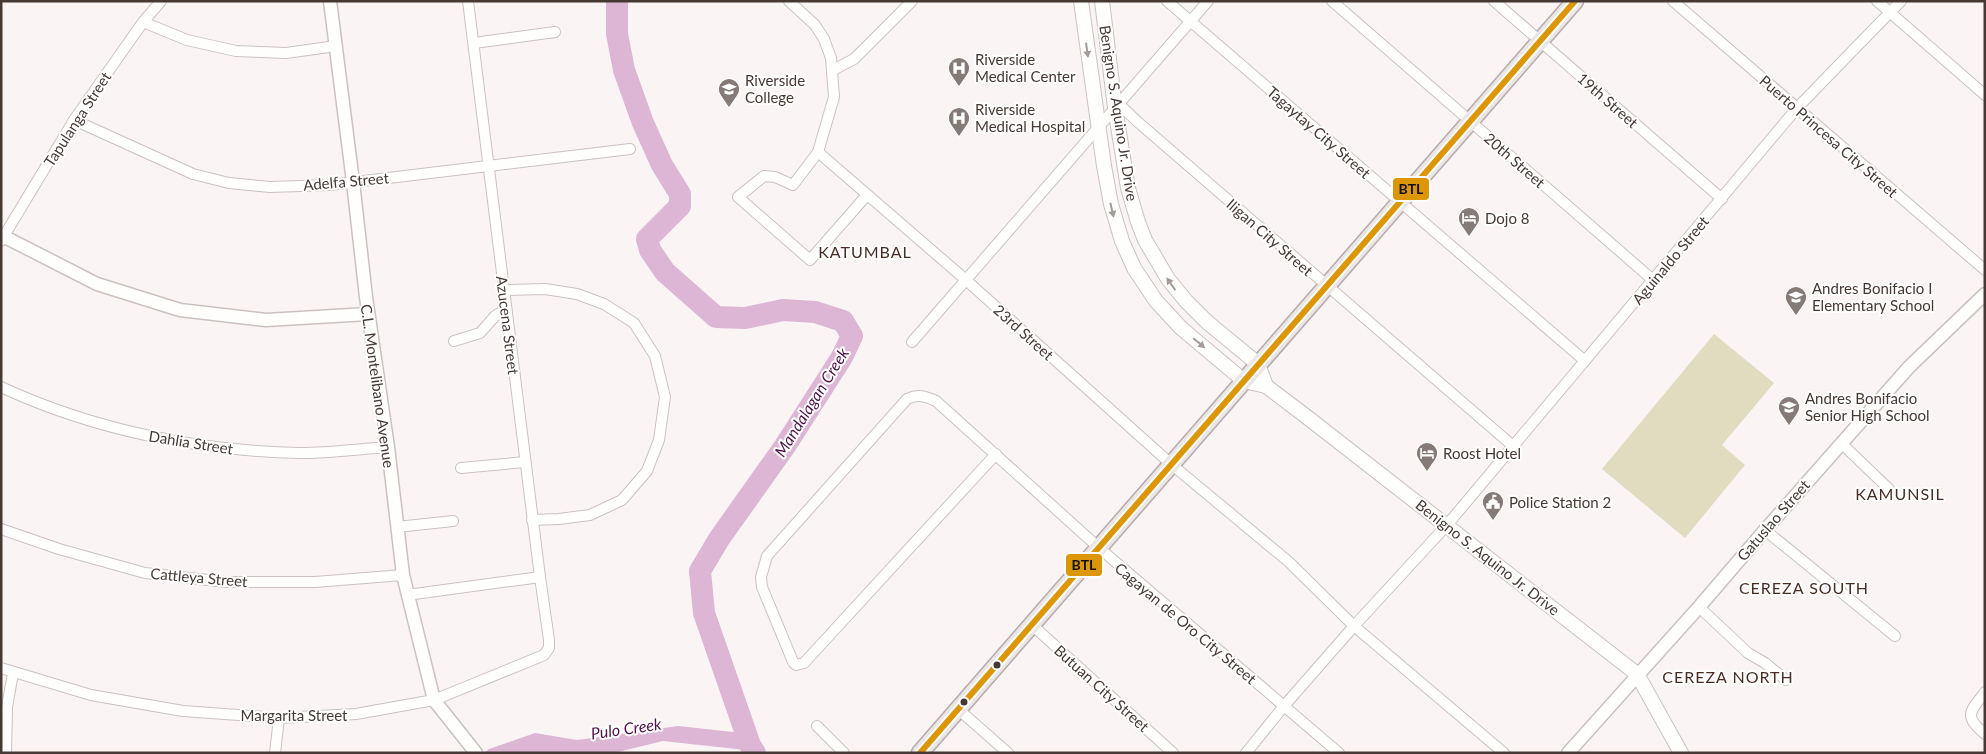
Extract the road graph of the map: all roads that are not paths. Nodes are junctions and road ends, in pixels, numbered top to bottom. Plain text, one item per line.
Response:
1 (161, 1) edge
2 (330, 1) edge
3 (468, 1) edge
4 (788, 1) edge
5 (912, 1) edge
6 (1081, 1) edge
7 (1102, 1) edge
8 (1168, 1) edge
9 (1208, 1) edge
10 (1332, 1) edge
11 (1494, 1) edge
12 (1575, 1) edge
13 (1674, 1) edge
14 (1877, 1) edge
15 (1901, 1) edge
16 (1890, 12) junction
17 (1191, 21) junction
18 (143, 22) junction
19 (555, 32) dead end
20 (1540, 41) junction
21 (474, 43) junction
22 (336, 46) junction
23 (833, 70) junction
24 (1985, 95) edge
25 (1117, 106) junction
26 (1797, 108) junction
27 (74, 120) junction
28 (1470, 121) junction
29 (1098, 128) junction
30 (630, 149) dead end
31 (818, 152) junction
32 (489, 166) junction
33 (353, 182) junction
34 (867, 195) junction
35 (1722, 199) junction
36 (1400, 202) junction
37 (2, 238) edge
38 (1985, 270) edge
39 (966, 280) junction
40 (1653, 280) junction
41 (1326, 286) junction
42 (504, 290) junction
43 (1985, 294) edge
44 (506, 309) junction
45 (368, 314) junction
46 (454, 341) dead end
47 (912, 342) dead end
48 (1585, 361) junction
49 (1258, 364) junction
50 (1244, 381) junction
51 (1266, 386) junction
52 (1, 387) edge
53 (1842, 443) junction
54 (1513, 446) junction
55 (388, 447) junction
56 (996, 454) junction
57 (525, 462) junction
58 (1171, 464) junction
59 (462, 468) dead end
60 (1889, 489) dead end
61 (532, 520) junction
62 (453, 521) dead end
63 (1447, 524) junction
64 (397, 527) junction
65 (1, 529) edge
66 (1765, 530) junction
67 (1098, 547) junction
68 (403, 575) junction
69 (540, 577) junction
70 (407, 595) junction
71 (1699, 607) junction
72 (1031, 624) junction
73 (1354, 626) junction
74 (1895, 636) dead end
75 (548, 648) joint
76 (1, 668) edge
77 (13, 673) junction
78 (1638, 674) junction
79 (1786, 680) dead end
80 (1985, 692) edge
81 (434, 700) junction
82 (1284, 706) junction
83 (958, 709) junction
84 (279, 718) junction
85 (817, 726) dead end
86 (1985, 734) edge
87 (472, 748) edge
88 (6, 753) edge
89 (275, 753) edge
90 (844, 753) edge
91 (920, 753) edge
92 (1008, 753) edge
93 (1173, 753) edge
94 (1246, 753) edge
95 (1339, 753) edge
96 (1504, 753) edge
97 (1568, 753) edge
98 (1681, 753) edge

1 - 18 street, Tapulanga Street
2 - 22 street, C.L. Montelibano Avenue
3 - 21 street, Azucena Street
4 - 23 street
5 - 23 street
6 -> 29 main road, Benigno S. Aquino Jr. Drive
7 - 25 main road, Benigno S. Aquino Jr. Drive
8 - 17 street, Tagaytay City Street
9 - 17 street
10 - 28 street, 20th Street
11 - 20 street, 19th Street
12 - 20 main road
13 - 26 street, Puerto Princesa City Street
14 - 16 street
15 - 16 street, Aguinaldo Street
16 - 24 street
16 - 26 street, Aguinaldo Street
17 - 25 street
17 - 36 street, Tagaytay City Street
18 - 22 street
18 - 27 street, Tapulanga Street
19 - 21 street
20 - 28 main road
20 - 35 street, 19th Street
21 - 32 street, Azucena Street
22 - 33 street, C.L. Montelibano Avenue
23 - 31 street
25 - 29 street
25 - 41 street, Iligan City Street
49 -> 25 main road, Benigno S. Aquino Jr. Drive
26 - 35 street, Aguinaldo Street
26 - 38 street, Puerto Princesa City Street
27 - 33 street, Adelfa Street
27 - 37 street, Tapulanga Street
28 - 36 main road
28 - 40 street, 20th Street
29 - 39 street
29 -> 50 main road, Benigno S. Aquino Jr. Drive
30 - 32 street, Adelfa Street
31 - 34 street, 23rd Street
31 - 34 street
32 - 33 street, Adelfa Street
32 - 42 street, Azucena Street
33 - 45 street, C.L. Montelibano Avenue
34 - 39 street, 23rd Street
35 - 40 street, Aguinaldo Street
36 - 41 main road
36 - 48 street, Tagaytay City Street
37 - 45 street
39 - 47 street
39 - 58 street, 23rd Street
40 - 48 street, Aguinaldo Street
41 - 49 main road
41 - 54 street, Iligan City Street
42 - 44 street, Azucena Street
42 - 61 street
43 - 53 street, Gatuslao Street
44 - 46 street
44 - 57 street, Azucena Street
45 - 55 street, C.L. Montelibano Avenue
48 - 54 street, Aguinaldo Street
49 - 50 main road
49 - 51 main road
50 - 51 main road, Benigno S. Aquino Jr. Drive
50 - 58 main road
51 - 63 main road, Benigno S. Aquino Jr. Drive
52 - 55 street, Dahlia Street
53 - 60 street
53 - 66 street, Gatuslao Street
54 - 63 street, Aguinaldo Street
55 - 64 street, C.L. Montelibano Avenue
56 - 56 street, Cagayan de Oro City Street
56 - 67 street, Cagayan de Oro City Street
57 - 59 street
57 - 61 street, Azucena Street
58 - 67 main road
58 - 73 street, 23rd Street
61 - 69 street, Azucena Street
62 - 64 street
63 - 73 street, Aguinaldo Street
63 - 78 main road, Benigno S. Aquino Jr. Drive
64 - 68 street, C.L. Montelibano Avenue
65 - 68 street, Cattleya Street
66 - 71 street, Gatuslao Street
66 - 74 street
67 - 72 main road
67 - 82 street, Cagayan de Oro City Street
68 - 70 street, C.L. Montelibano Avenue
69 - 70 street
69 - 75 street, Azucena Street
70 - 81 street, C.L. Montelibano Avenue
71 - 78 street, Gatuslao Street
71 - 79 street
72 - 83 main road
72 - 93 street, Butuan City Street
73 - 82 street, Aguinaldo Street
73 - 96 street, 23rd Street
75 - 81 street, Margarita Street
76 - 77 street, Margarita Street
77 - 84 street, Margarita Street
77 - 88 street
78 - 97 street, Gatuslao Street
78 - 98 main road, Benigno S. Aquino Jr. Drive
80 - 86 street
81 - 84 street, Margarita Street
81 - 87 street, C.L. Montelibano Avenue
82 - 94 street, Aguinaldo Street
82 - 95 street, Cagayan de Oro City Street
83 - 91 main road
83 - 92 street
84 - 89 street
85 - 90 street

